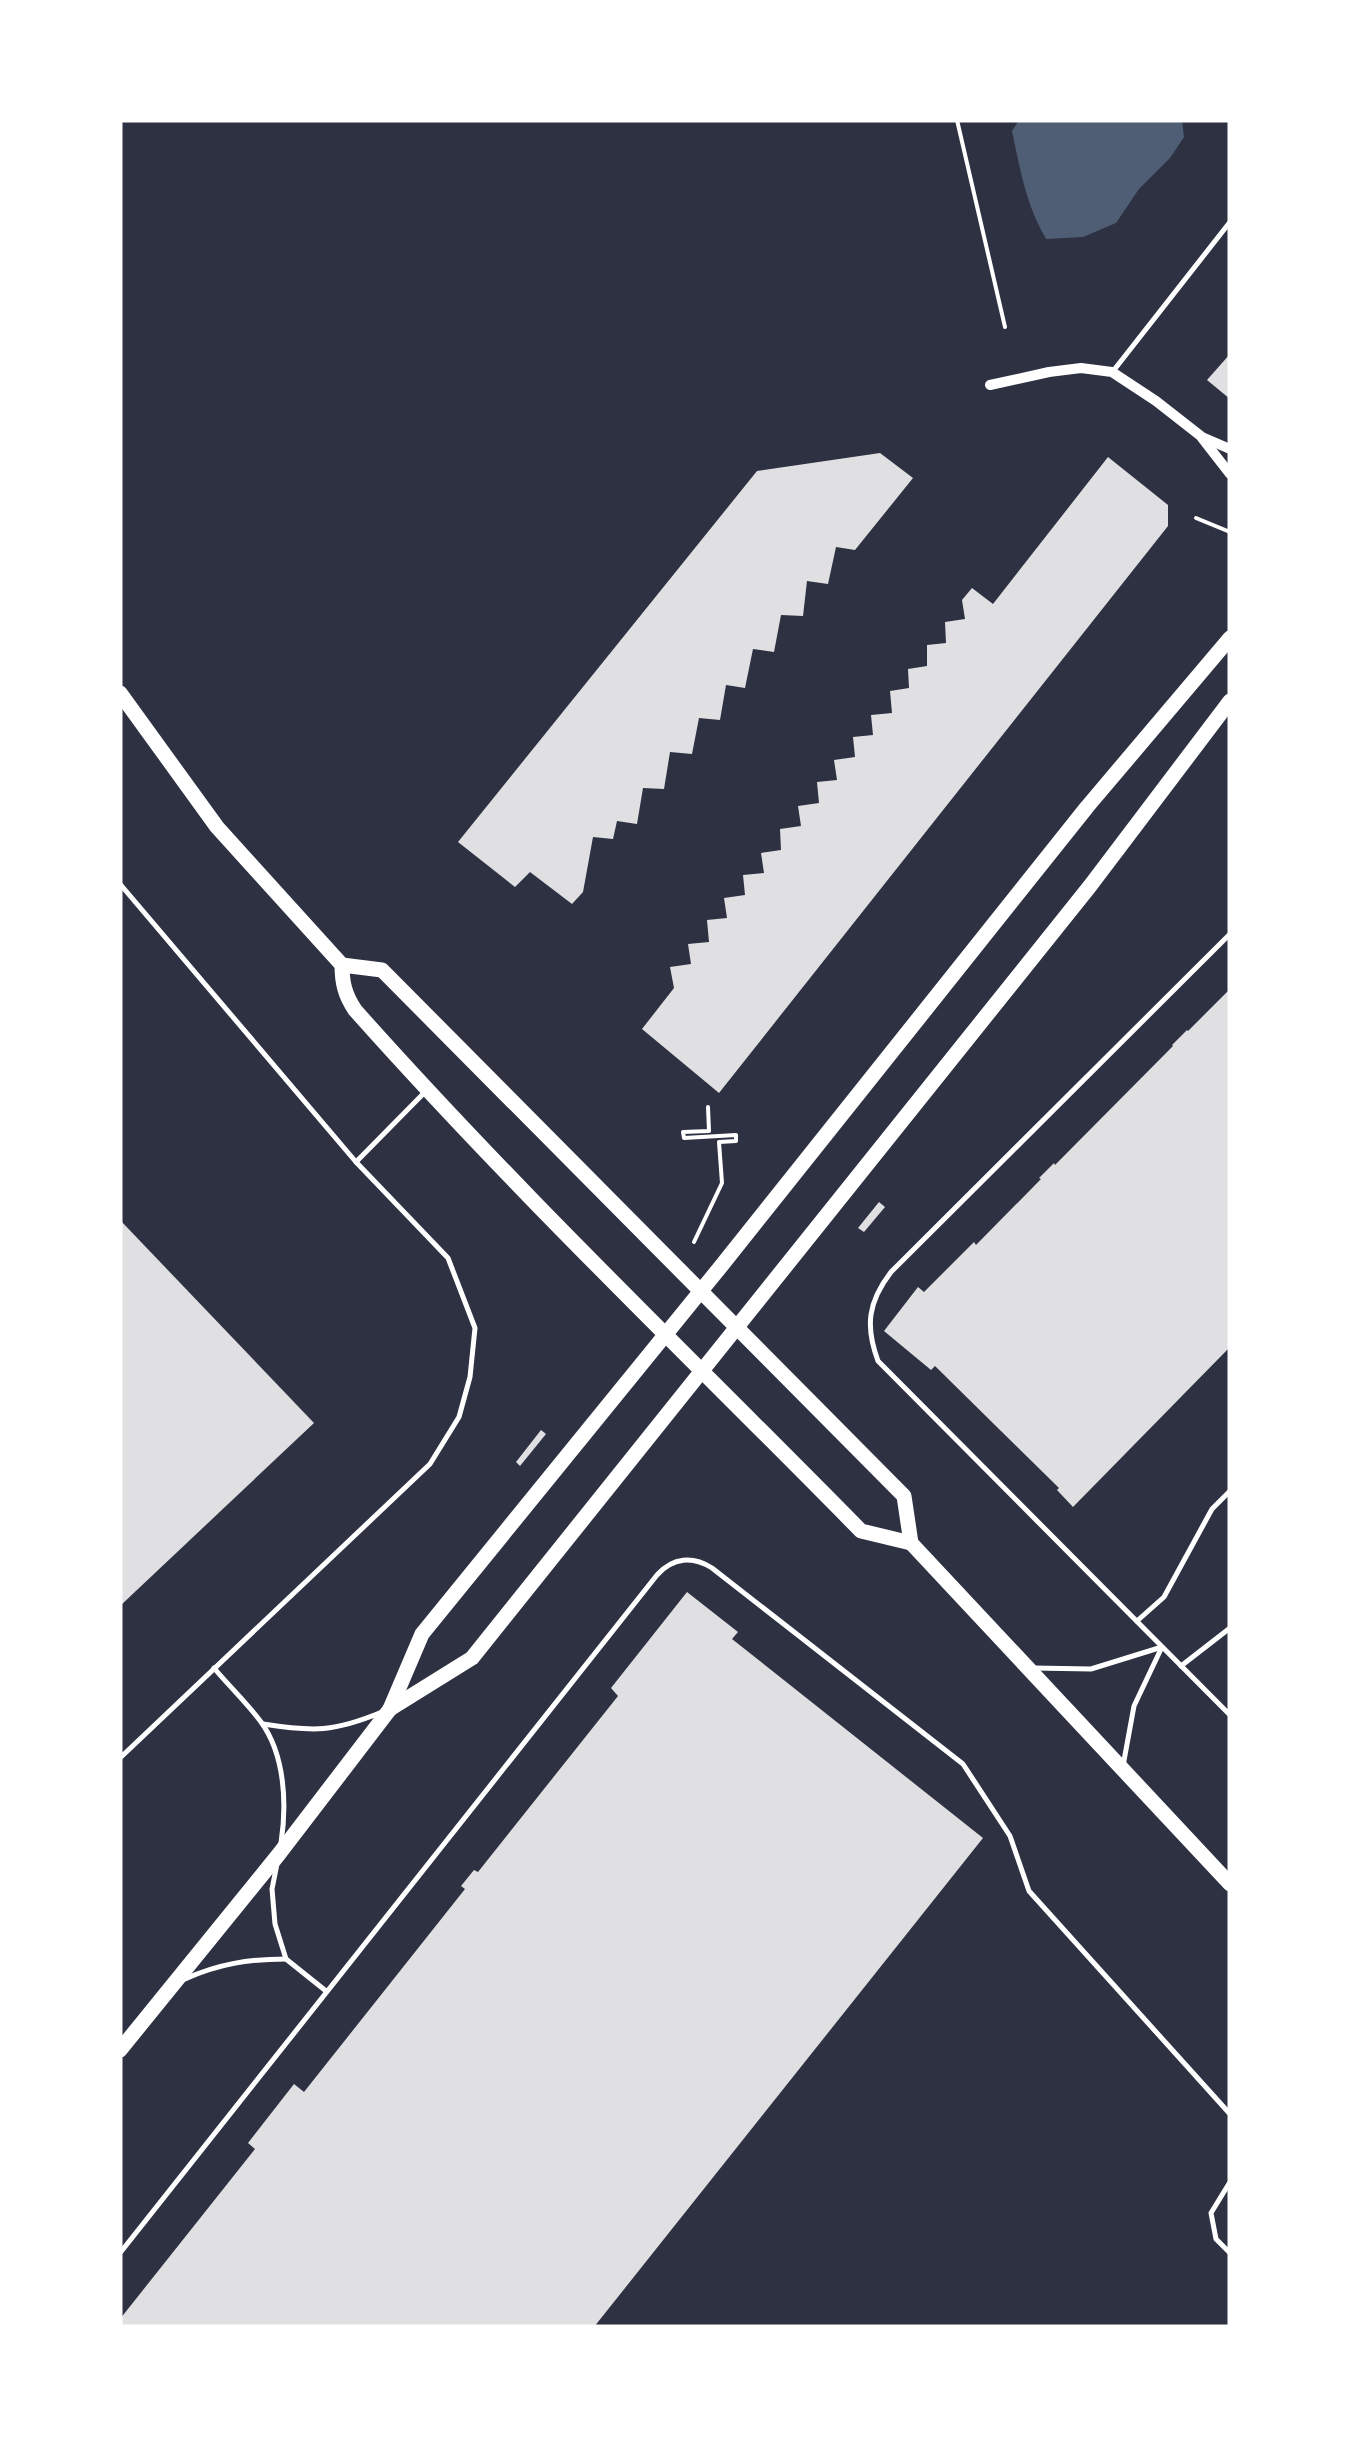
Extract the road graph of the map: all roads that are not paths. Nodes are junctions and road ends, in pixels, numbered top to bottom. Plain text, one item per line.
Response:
1 (1230, 222) edge
2 (1112, 372) junction
3 (990, 385) dead end
4 (1202, 437) junction
5 (1230, 449) edge
6 (1230, 474) edge
7 (1230, 638) edge
8 (120, 693) edge
9 (1230, 701) edge
10 (120, 884) edge
11 (1230, 934) edge
12 (342, 965) junction
13 (426, 1090) junction
14 (356, 1162) junction
15 (700, 1292) junction
16 (736, 1328) junction
17 (665, 1334) junction
18 (702, 1370) junction
19 (1230, 1491) edge
20 (911, 1542) junction
21 (1137, 1621) junction
22 (1230, 1628) edge
23 (1162, 1647) junction
24 (1181, 1666) junction
25 (214, 1668) junction
26 (1028, 1668) junction
27 (390, 1709) junction
28 (1230, 1715) edge
29 (263, 1724) junction
30 (120, 1758) edge
31 (1122, 1768) junction
32 (279, 1854) junction
33 (1230, 1884) edge
34 (286, 1959) junction
35 (173, 1984) junction
36 (326, 1991) junction
37 (120, 2050) edge
38 (1230, 2114) edge
39 (1230, 2182) edge
40 (120, 2253) edge
41 (1230, 2253) edge

1 - 2 lane
2 - 3 street
2 - 4 street
4 - 5 street
4 - 6 street
7 - 15 main road
8 - 12 main road
9 - 16 main road
10 - 14 lane
11 - 21 lane
12 - 13 main road
12 - 15 main road
13 - 14 lane
13 - 17 main road
14 - 25 lane
15 - 16 main road
15 - 17 main road
16 - 18 main road
16 - 20 main road
17 - 18 main road
17 - 27 main road
18 - 20 main road
18 - 27 main road
19 - 21 lane
20 - 26 main road
21 - 23 lane
22 - 24 lane
23 - 24 lane
23 - 26 lane
23 - 31 lane
24 - 28 lane
25 - 29 lane
25 - 30 lane
26 - 31 main road
27 - 29 lane
27 - 32 main road
29 - 32 lane
31 - 33 main road
32 - 34 lane
32 - 35 main road
34 - 35 lane
34 - 36 lane
35 - 37 main road
36 - 38 lane
36 - 40 lane
39 - 41 lane

